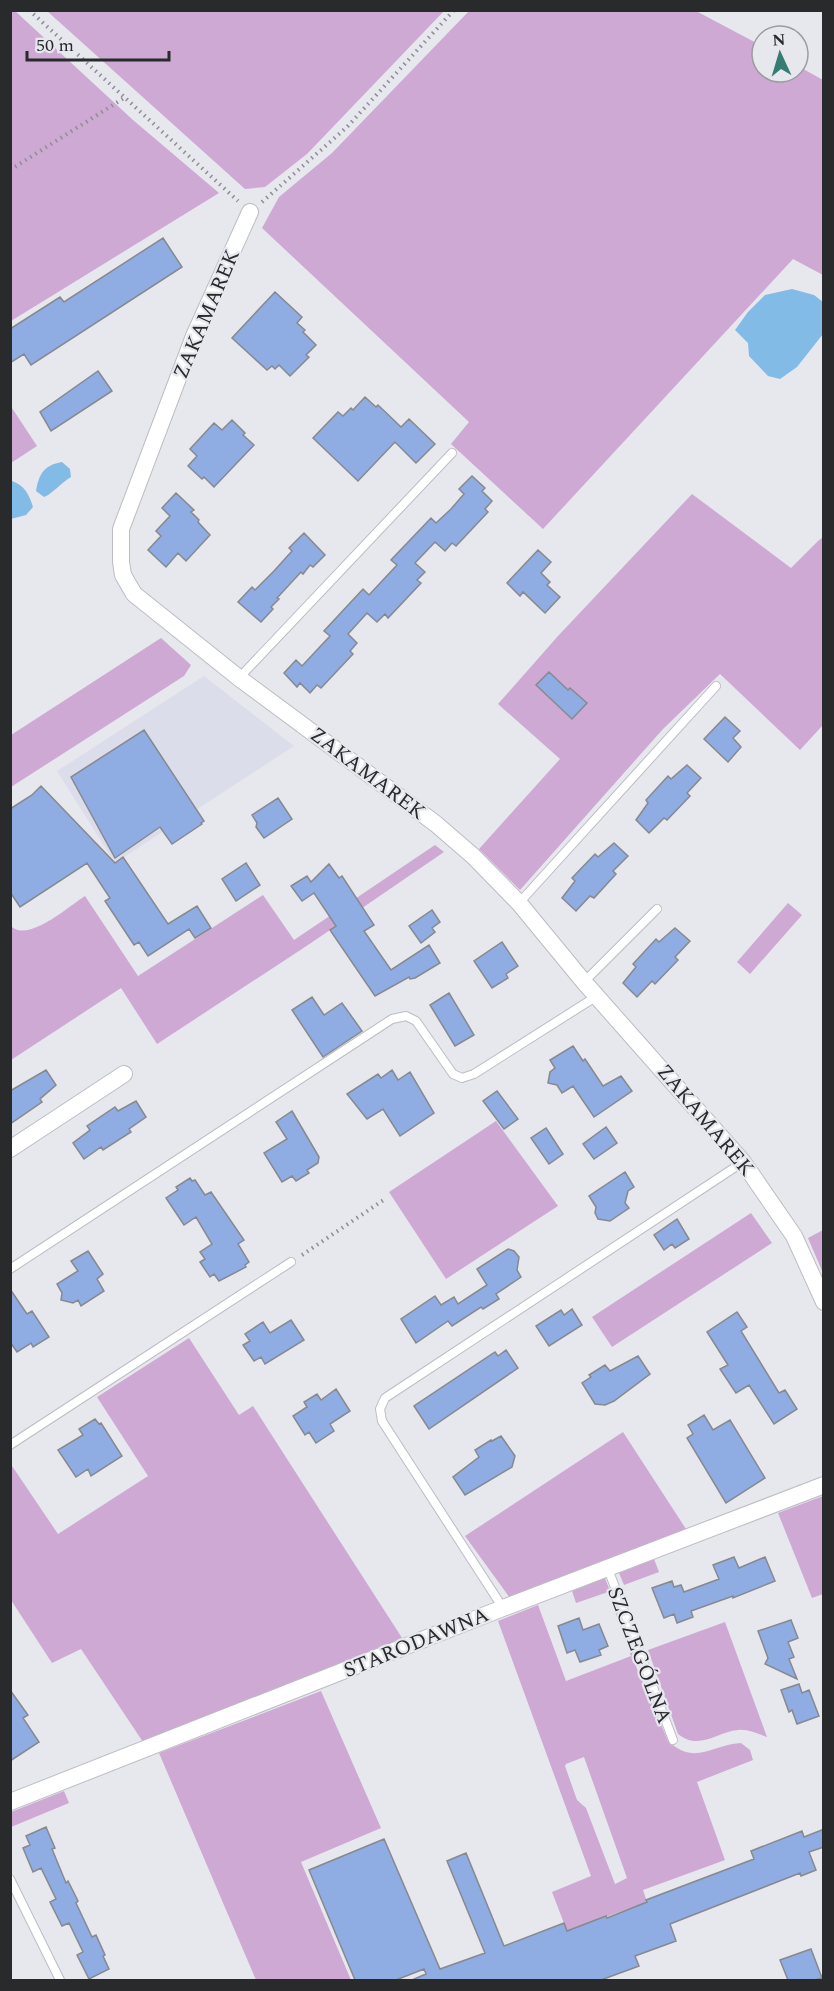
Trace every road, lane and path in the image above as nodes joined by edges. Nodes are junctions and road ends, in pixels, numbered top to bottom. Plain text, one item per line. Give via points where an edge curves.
1 (29, 10) edge
2 (454, 10) edge
3 (124, 98) junction
4 (10, 170) edge
5 (250, 212) junction
6 (452, 453) dead end
7 (239, 678) junction
8 (716, 686) dead end
9 (519, 903) junction
10 (657, 909) dead end
11 (584, 982) junction
12 (597, 995) junction
13 (124, 1074) dead end
14 (10, 1149) edge
15 (743, 1162) junction
16 (385, 1199) dead end
17 (291, 1262) joint
18 (10, 1269) edge
19 (824, 1302) edge
20 (10, 1445) edge
21 (824, 1485) edge
22 (608, 1569) junction
23 (503, 1608) junction
24 (673, 1740) dead end
25 (10, 1802) edge
26 (10, 1879) edge
27 (60, 1980) edge

1 - 3 path
2 - 5 path via 347,127
3 - 4 path
3 - 5 path
5 - 7 street, ZAKAMAREK via 194,336 121,529 119,551 123,575 134,594
6 - 7 lane
7 - 9 street, ZAKAMAREK via 436,824
8 - 9 lane
9 - 11 street, ZAKAMAREK
10 - 11 lane
11 - 12 street, ZAKAMAREK
12 - 15 street, ZAKAMAREK
12 - 18 lane via 462,1078 453,1074 416,1021 406,1016 392,1019
13 - 14 street
15 - 19 street, ZAKAMAREK via 794,1236
15 - 23 lane via 385,1398 380,1409 382,1421
16 - 17 path
17 - 20 lane
21 - 22 street, STARODAWNA
22 - 23 street, STARODAWNA
22 - 24 lane, SZCZEGÓLNA
23 - 25 street, STARODAWNA
26 - 27 lane

